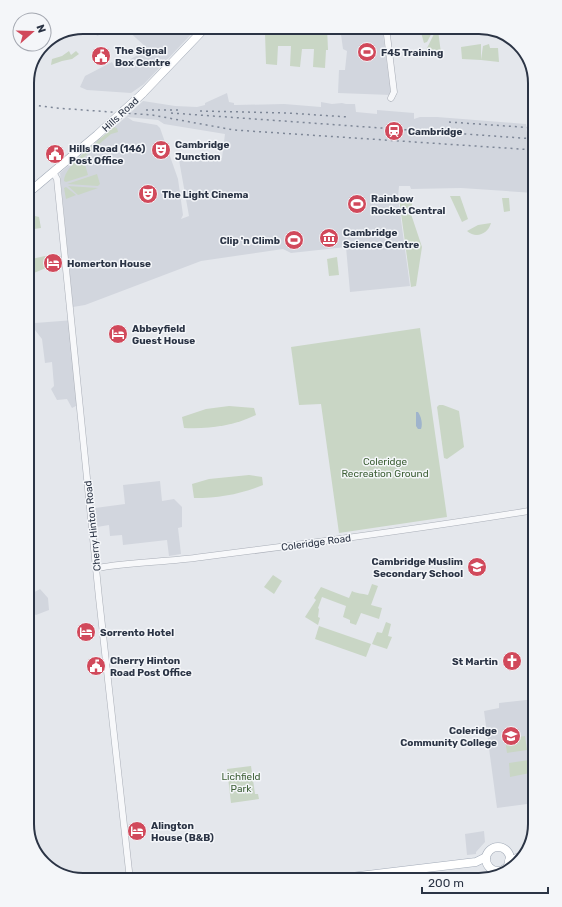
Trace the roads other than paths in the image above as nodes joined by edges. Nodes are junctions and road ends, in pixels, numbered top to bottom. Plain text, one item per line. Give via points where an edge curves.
1 (199, 34) edge
2 (387, 34) edge
3 (391, 98) dead end
4 (53, 172) junction
5 (34, 188) edge
6 (528, 511) edge
7 (97, 568) junction
8 (515, 857) edge
9 (509, 858) junction
10 (487, 860) junction
11 (504, 866) edge
12 (494, 870) edge
13 (129, 873) edge
14 (384, 873) edge

1 - 4 main road, Hills Road, bridge via 142,94
2 - 3 street via 394,92
4 - 5 main road, Hills Road
4 - 7 street, Cherry Hinton Road via 57,179
6 - 7 street, Coleridge Road via 243,552
7 - 13 street, Cherry Hinton Road
8 - 9 main road
9 - 10 main road via 504,849 496,847 490,851
9 - 11 main road
10 - 12 main road
10 - 14 main road

